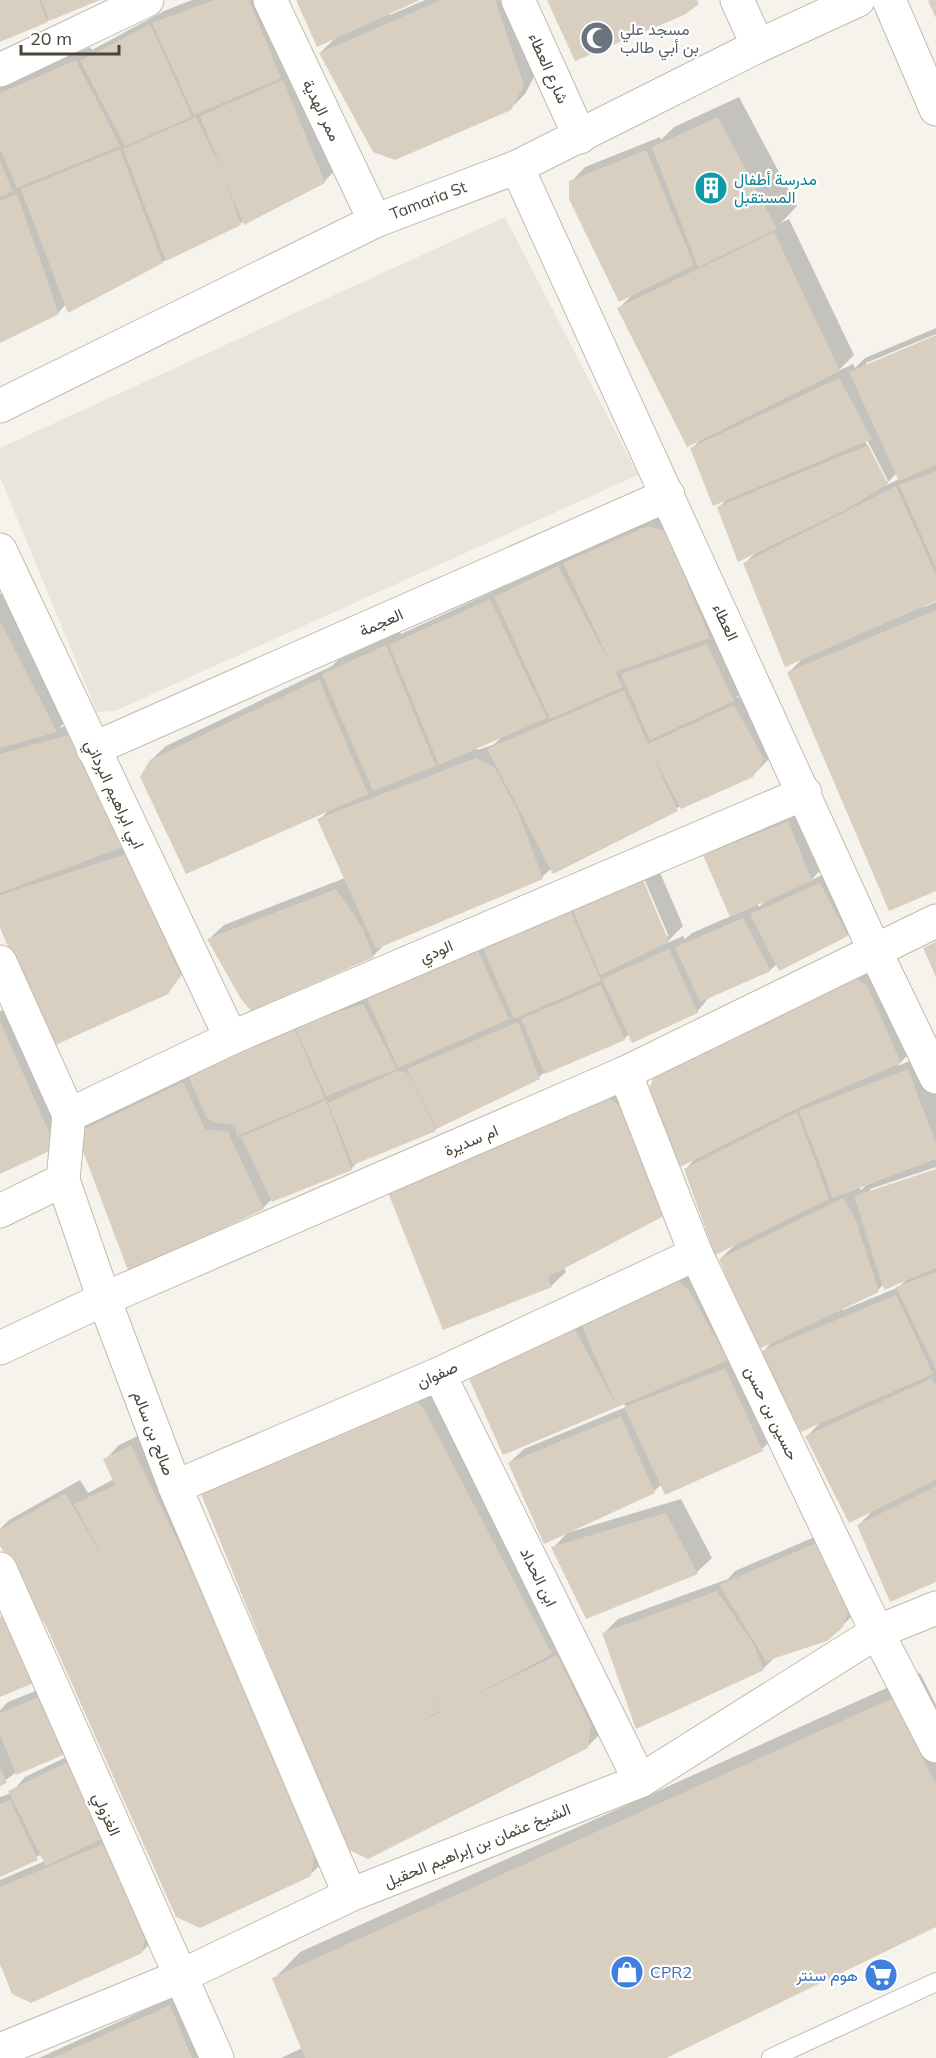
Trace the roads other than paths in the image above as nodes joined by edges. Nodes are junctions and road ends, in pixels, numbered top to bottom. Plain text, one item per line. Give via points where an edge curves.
1 (147, 0) edge
2 (270, 0) edge
3 (518, 0) edge
4 (737, 0) edge
5 (858, 0) edge
6 (889, 0) edge
7 (758, 46) junction
8 (0, 70) edge
9 (936, 109) edge
10 (580, 137) junction
11 (517, 167) junction
12 (375, 220) junction
13 (0, 406) edge
14 (668, 495) junction
15 (0, 550) edge
16 (93, 749) junction
17 (805, 793) junction
18 (936, 921) edge
19 (874, 949) junction
20 (0, 962) edge
21 (231, 1038) junction
22 (625, 1073) junction
23 (936, 1077) edge
24 (69, 1115) junction
25 (63, 1180) junction
26 (0, 1211) edge
27 (696, 1254) junction
28 (104, 1299) junction
29 (0, 1348) edge
30 (439, 1374) junction
31 (175, 1487) junction
32 (0, 1569) edge
33 (936, 1608) edge
34 (877, 1632) junction
35 (936, 1746) edge
36 (640, 1781) junction
37 (350, 1895) junction
38 (179, 1977) junction
39 (936, 1982) edge
40 (3, 2041) edge
41 (217, 2058) edge
42 (771, 2058) edge

1 - 8 street
2 - 12 street, ممر الهدية
3 - 10 street, شارع العطاء
4 - 7 street
5 - 7 street, Tamaria St
6 - 9 street
7 - 10 street, Tamaria St
10 - 11 street, Tamaria St
11 - 12 street, Tamaria St
11 - 14 street, العطاء
12 - 13 street, Tamaria St
14 - 16 street, العجمة
14 - 17 street, العطاء
15 - 16 street, ابي ابراهيم البرداني
16 - 21 street, ابي ابراهيم البرداني
17 - 19 street, العطاء
17 - 21 street, الودي
18 - 19 street, ام سديرة
19 - 22 street, ام سديرة
19 - 23 street, العطاء
20 - 24 street, صالح بن سالم
21 - 24 street, الودي
22 - 27 street, حسين بن حسن
22 - 28 street, ام سديرة
24 - 25 street, صالح بن سالم
25 - 26 street
25 - 28 street, صالح بن سالم
27 - 30 street, صفوان
27 - 34 street, حسين بن حسن
28 - 29 street, ام سديرة
28 - 31 street, صالح بن سالم
30 - 31 street, صفوان
30 - 36 street, ابن الحداد
31 - 37 street, صالح بن سالم
32 - 38 street, الغزولي
33 - 34 street, الشيخ عثمان بن إبراهيم الحقيل
34 - 35 street, حسين بن حسن
34 - 36 street, الشيخ عثمان بن إبراهيم الحقيل
36 - 37 street, الشيخ عثمان بن إبراهيم الحقيل
37 - 38 street, الشيخ عثمان بن إبراهيم الحقيل
38 - 40 street, الشيخ عثمان بن إبراهيم الحقيل
38 - 41 street, الغزولي
39 - 42 lane

